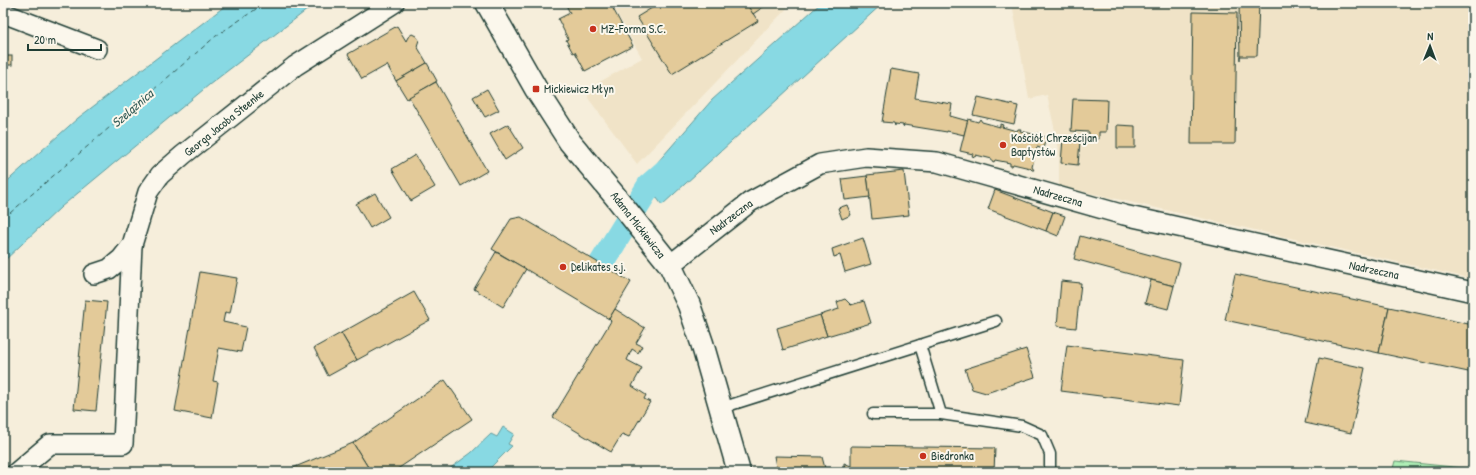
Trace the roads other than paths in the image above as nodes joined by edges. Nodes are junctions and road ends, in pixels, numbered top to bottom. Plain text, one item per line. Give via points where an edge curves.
1 (394, 3) edge
2 (487, 3) edge
3 (3, 13) edge
4 (97, 49) dead end
5 (132, 245) junction
6 (670, 265) junction
7 (94, 274) dead end
8 (1473, 292) edge
9 (996, 321) dead end
10 (920, 345) junction
11 (721, 408) junction
12 (873, 414) dead end
13 (941, 414) junction
14 (17, 472) edge
15 (739, 472) edge
16 (1050, 472) edge

1 - 5 street, Georga Jacoba Steenke via 295,66 160,175 148,192
2 - 6 main road, Adama Mickiewicza via 536,89 570,142
3 - 4 street
5 - 7 street, Georga Jacoba Steenke via 121,260 109,269
5 - 14 street via 123,444 50,444
6 - 8 street, Nadrzeczna via 750,202 820,164 866,157 937,162 1124,215
6 - 11 main road, Adama Mickiewicza via 689,305
9 - 10 lane
10 - 11 lane
10 - 13 lane
11 - 15 main road, Adama Mickiewicza
12 - 13 lane
13 - 16 lane via 1022,426 1042,435 1050,454

